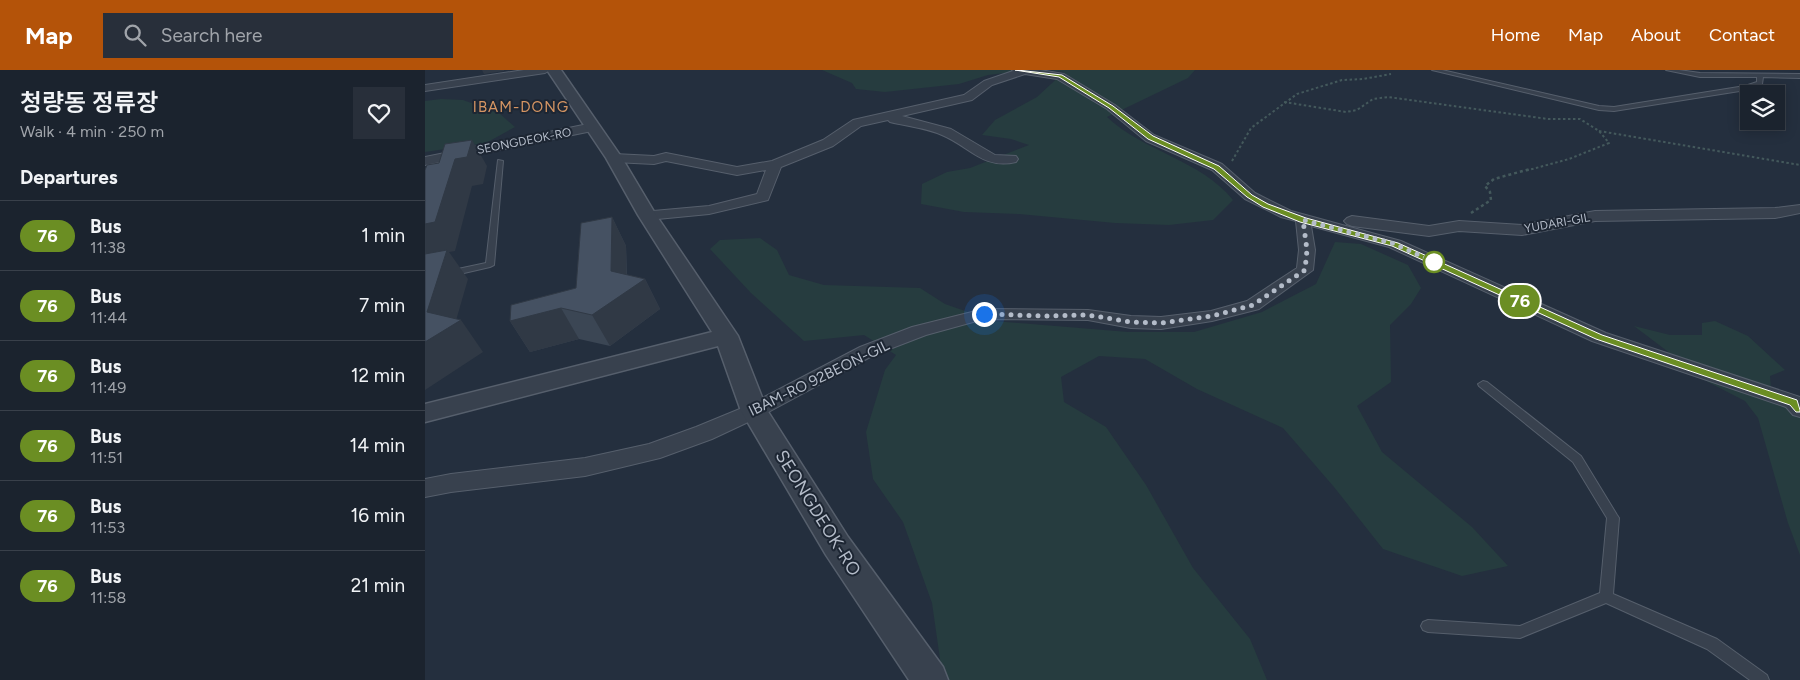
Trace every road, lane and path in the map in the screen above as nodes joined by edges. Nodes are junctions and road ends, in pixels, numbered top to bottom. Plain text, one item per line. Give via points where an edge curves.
1 (545, 70) edge
2 (554, 70) edge
3 (1435, 70) edge
4 (1669, 70) edge
5 (1020, 71) edge
6 (1391, 74) dead end
7 (1760, 76) junction
8 (1800, 76) edge
9 (425, 88) edge
10 (1285, 102) junction
11 (882, 118) junction
12 (593, 127) junction
13 (1599, 131) junction
14 (614, 158) junction
15 (1011, 159) dead end
16 (425, 161) edge
17 (499, 161) dead end
18 (775, 165) junction
19 (1800, 165) edge
20 (1224, 172) junction
21 (1800, 209) edge
22 (647, 215) junction
23 (1294, 217) junction
24 (1459, 226) junction
25 (425, 280) edge
26 (726, 336) junction
27 (1483, 384) dead end
28 (1800, 410) edge
29 (753, 411) junction
30 (425, 413) edge
31 (425, 488) edge
32 (1606, 597) junction
33 (1428, 626) dead end
34 (930, 680) edge
35 (1762, 680) edge

1 - 9 street
2 - 12 street, SEONGDEOK-RO
3 - 7 lane via 1599,108 1746,88 1760,83
4 - 7 lane via 1700,75
5 - 11 street via 988,83 967,98
5 - 20 street via 1060,76 1111,107 1150,138
6 - 10 path via 1342,80 1297,94
7 - 8 lane
10 - 13 path via 1346,112 1357,110 1373,99 1389,97 1548,119 1580,119
10 - 20 path via 1251,128
11 - 15 street via 934,127 992,159
11 - 18 street via 857,123 828,143
12 - 14 street, SEONGDEOK-RO
12 - 16 street, SEONGDEOK-RO
13 - 19 path
13 - 24 path via 1609,144 1569,159 1494,179 1485,186 1491,200 1469,214
14 - 18 street via 655,160 666,157 737,171
14 - 22 street, SEONGDEOK-RO
17 - 25 lane via 490,265
18 - 22 street via 763,197 709,210
20 - 23 street via 1250,196
21 - 24 street, YUDARI-GIL via 1775,213 1595,216 1522,230
22 - 26 street, SEONGDEOK-RO
23 - 24 street, YUDARI-GIL via 1317,216 1429,231
23 - 28 street via 1395,244 1599,337 1793,402
23 - 29 street, IBAM-RO 92BEON-GIL via 1307,250 1305,270 1253,305 1212,316 1161,323 1088,315 984,314 919,331 867,351
26 - 29 street, SEONGDEOK-RO
26 - 30 street
27 - 32 lane via 1577,459 1613,518
29 - 31 street, IBAM-RO 92BEON-GIL via 653,452 585,467
29 - 34 street, SEONGDEOK-RO via 837,546
32 - 33 lane via 1520,632
32 - 35 lane via 1711,644

